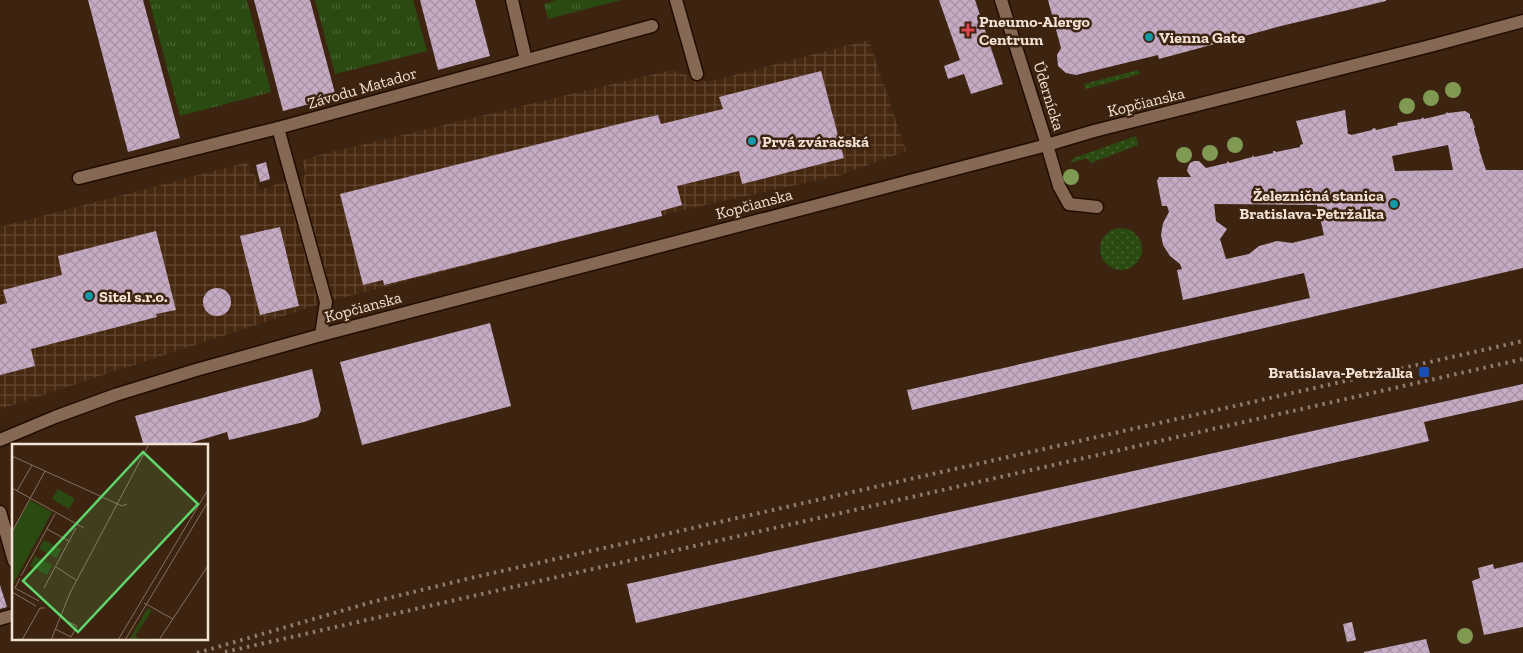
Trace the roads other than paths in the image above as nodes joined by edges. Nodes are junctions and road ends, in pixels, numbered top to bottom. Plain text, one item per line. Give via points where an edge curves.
1 (512, 0) edge
2 (676, 0) edge
3 (1001, 0) edge
4 (1523, 21) edge
5 (652, 26) dead end
6 (526, 60) junction
7 (697, 74) dead end
8 (278, 128) junction
9 (1047, 145) junction
10 (79, 178) dead end
11 (1097, 207) dead end
12 (321, 335) junction
13 (0, 440) edge
14 (0, 512) edge
15 (12, 554) edge

1 - 6 street
2 - 7 street
3 - 9 street, Údernícka
4 - 9 street, Kopčianska
5 - 6 street, Závodu Matador
6 - 8 street, Závodu Matador
8 - 10 street, Závodu Matador
8 - 12 street via 326,302
9 - 11 street, Údernícka via 1059,186 1069,204
9 - 12 street, Kopčianska
12 - 13 street, Kopčianska via 115,395
14 - 15 street

